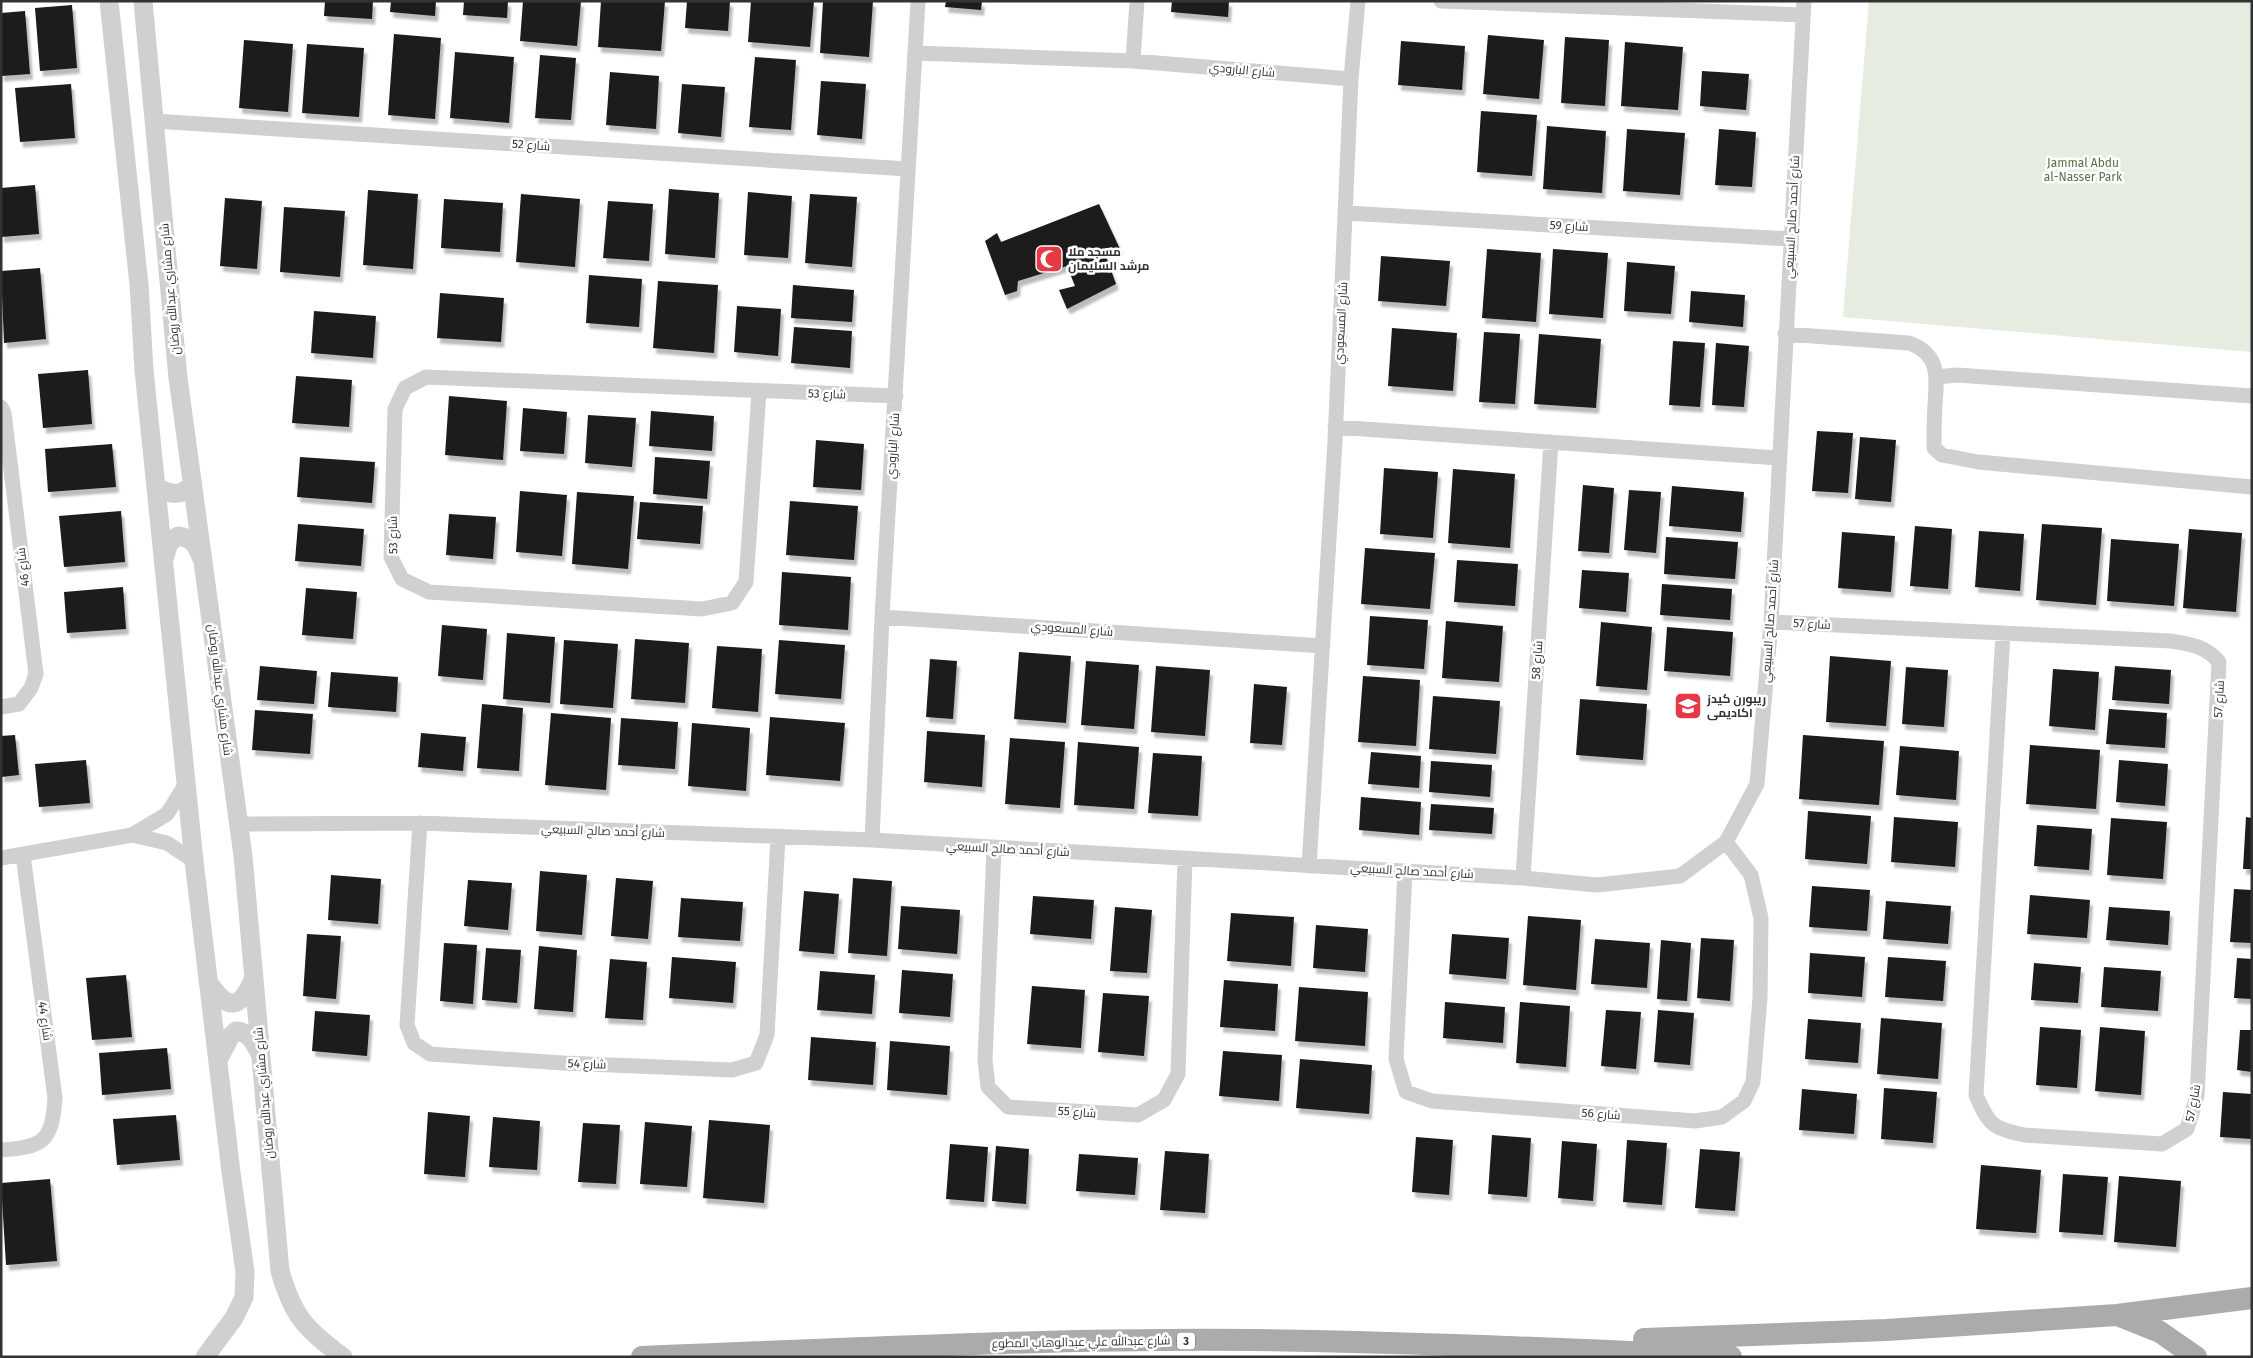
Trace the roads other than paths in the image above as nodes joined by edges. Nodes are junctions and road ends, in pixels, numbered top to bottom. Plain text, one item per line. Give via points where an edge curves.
1 (109, 1) edge
2 (143, 1) edge
3 (918, 1) edge
4 (1137, 1) edge
5 (1358, 1) edge
6 (1441, 1) edge
7 (1803, 8) edge
8 (916, 53) junction
9 (1133, 61) junction
10 (1351, 79) junction
11 (154, 121) junction
12 (908, 169) junction
13 (1347, 213) junction
14 (1790, 239) junction
15 (1785, 334) junction
16 (1937, 377) junction
17 (759, 392) junction
18 (896, 396) junction
19 (2252, 396) edge
20 (1, 407) edge
21 (1335, 427) junction
22 (1550, 442) junction
23 (1778, 458) junction
24 (193, 484) junction
25 (156, 487) junction
26 (2252, 487) edge
27 (163, 562) junction
28 (205, 568) junction
29 (882, 617) junction
30 (1771, 622) junction
31 (2002, 633) junction
32 (1323, 646) junction
33 (1, 707) edge
34 (187, 782) junction
35 (420, 823) junction
36 (238, 824) junction
37 (132, 835) junction
38 (778, 838) junction
39 (872, 840) junction
40 (1726, 842) junction
41 (994, 848) junction
42 (22, 855) junction
43 (1, 858) edge
44 (1185, 859) junction
45 (194, 861) junction
46 (1309, 866) junction
47 (1405, 871) junction
48 (1523, 878) junction
49 (254, 980) junction
50 (208, 982) junction
51 (260, 1056) junction
52 (218, 1060) junction
53 (1, 1150) edge
54 (2252, 1297) edge
55 (2117, 1315) junction
56 (1498, 1345) junction
57 (205, 1357) edge
58 (343, 1357) edge
59 (642, 1357) edge
60 (1731, 1357) edge
61 (2196, 1357) edge

1 - 25 street via 139,285
2 - 11 street, شارع مشاري عبدالله روضان
3 - 8 street, شارع البارودي
4 - 9 street
5 - 10 street, شارع المسعودي
6 - 7 street
7 - 14 street, شارع أحمد صالح السبيعي
8 - 9 street, شارع البارودي
8 - 12 street, شارع البارودي
9 - 10 street, شارع البارودي
10 - 13 street, شارع المسعودي
11 - 12 street, شارع 52
11 - 24 street, شارع مشاري عبدالله روضان via 178,378
12 - 18 street, شارع البارودي
13 - 14 street, شارع 59
13 - 21 street, شارع المسعودي
14 - 15 street, شارع أحمد صالح السبيعي
15 - 16 street via 1909,343 1930,357
15 - 23 street, شارع أحمد صالح السبيعي
16 - 19 street via 1957,375
16 - 26 street via 1934,448 1942,455 1978,462
17 - 17 street, شارع 53 via 426,376 405,388 395,409 392,557 402,579 429,592 702,610 732,603 746,582
17 - 18 street, شارع 53
18 - 29 street, شارع البارودي
20 - 33 street, شارع 46 via 36,674 32,688 19,704
21 - 22 street
21 - 32 street, شارع المسعودي
22 - 23 street
22 - 48 street, شارع 58
23 - 30 street, شارع أحمد صالح السبيعي
24 - 25 street via 185,492 176,494
24 - 28 street, شارع مشاري عبدالله روضان
25 - 27 street
27 - 28 street via 169,543 178,536 195,543
27 - 34 street
28 - 36 street, شارع مشاري عبدالله روضان
29 - 32 street, شارع المسعودي
29 - 39 street, شارع البارودي
30 - 31 street, شارع 57
30 - 40 street, شارع أحمد صالح السبيعي via 1757,784
31 - 31 street, شارع 57 via 2171,641 2211,652 2219,662 2196,1096 2187,1129 2162,1144 2024,1135 2002,1130 1987,1120 1976,1096
32 - 46 street, شارع المسعودي
34 - 37 street via 167,814
34 - 45 street
35 - 36 street, شارع أحمد صالح السبيعي
35 - 38 street, شارع أحمد صالح السبيعي
35 - 38 street, شارع 54 via 407,1025 414,1043 430,1054 732,1070 756,1063 766,1035
36 - 49 street, شارع مشاري عبدالله روضان
37 - 42 street
37 - 45 street via 167,844
38 - 39 street, شارع أحمد صالح السبيعي
39 - 41 street, شارع أحمد صالح السبيعي
40 - 47 street, شارع 56 via 1751,875 1761,918 1760,998 1753,1082 1744,1101 1722,1117 1695,1121 1432,1101 1406,1092 1396,1059
40 - 48 street, شارع أحمد صالح السبيعي via 1680,876 1597,885
41 - 44 street, شارع أحمد صالح السبيعي
41 - 44 street, شارع 55 via 985,1060 988,1087 1008,1108 1138,1116 1164,1100 1178,1074
42 - 43 street
42 - 53 street, شارع 44 via 56,1098 49,1134 31,1148
44 - 46 street, شارع أحمد صالح السبيعي
45 - 50 street
46 - 47 street, شارع أحمد صالح السبيعي
47 - 48 street, شارع أحمد صالح السبيعي
49 - 50 street via 246,996 237,1003 219,998
49 - 51 street, شارع مشاري عبدالله روضان
50 - 52 street
51 - 52 street via 252,1040 242,1031 236,1031
51 - 58 street, شارع مشاري عبدالله روضان via 280,1271 295,1313 321,1341
52 - 57 street via 245,1272 244,1297 234,1318
54 - 55 main road
55 - 56 main road via 1886,1330
55 - 61 main road via 2160,1332
56 - 59 main road, شارع عبدالله علي عبدالوهاب المطوع / 3 via 1253,1340 973,1344
56 - 60 main road, شارع عبدالله علي عبدالوهاب المطوع / 3

